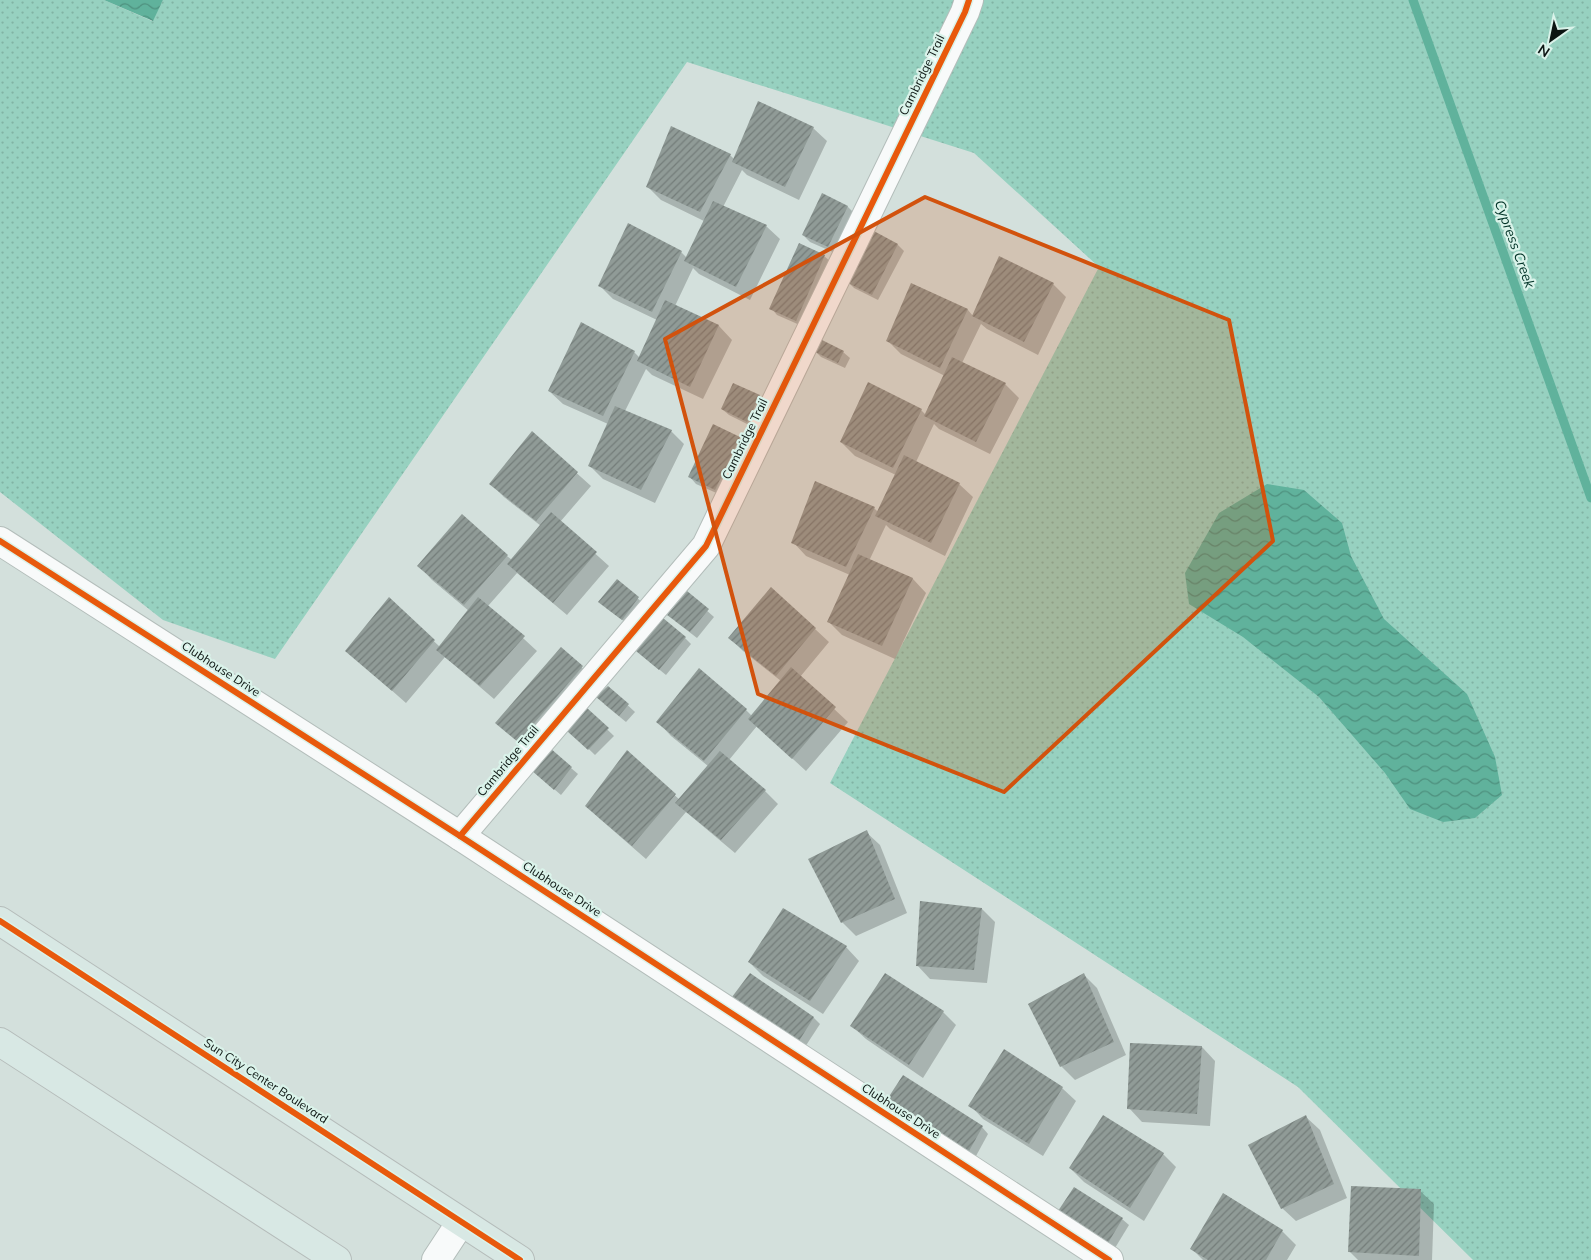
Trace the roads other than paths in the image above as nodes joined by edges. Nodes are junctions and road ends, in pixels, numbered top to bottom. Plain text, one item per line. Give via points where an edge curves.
1 (969, 0) edge
2 (0, 541) edge
3 (460, 836) junction
4 (0, 921) edge
5 (0, 1042) edge
6 (461, 1222) junction
7 (337, 1260) edge
8 (436, 1260) edge
9 (520, 1260) edge
10 (1109, 1260) edge

1 - 3 street, Cambridge Trail via 706,546
2 - 3 street, Clubhouse Drive
3 - 10 street, Clubhouse Drive
4 - 6 main road, Sun City Center Boulevard
5 - 7 main road
6 - 8 street
6 - 9 main road, Sun City Center Boulevard

